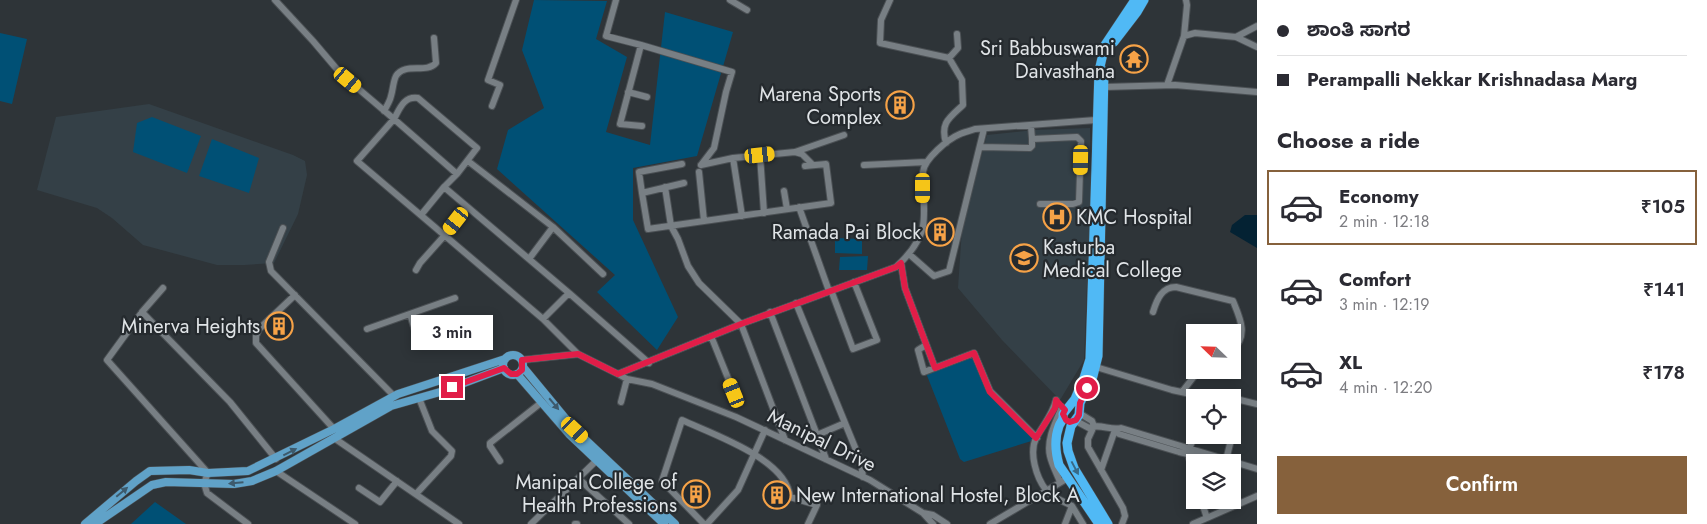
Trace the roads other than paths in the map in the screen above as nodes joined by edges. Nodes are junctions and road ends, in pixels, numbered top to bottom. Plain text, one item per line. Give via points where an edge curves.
1 (275, 0) edge
2 (516, 0) edge
3 (616, 0) edge
4 (730, 0) edge
5 (891, 0) edge
6 (1136, 0) edge
7 (1144, 0) edge
8 (1186, 0) edge
9 (747, 10) dead end
10 (1257, 26) edge
11 (957, 34) dead end
12 (1184, 36) junction
13 (1236, 37) junction
14 (434, 38) dead end
15 (641, 45) junction
16 (1257, 47) edge
17 (950, 58) junction
18 (1172, 68) junction
19 (1166, 85) junction
20 (1175, 85) junction
21 (1100, 87) junction
22 (628, 92) junction
23 (1257, 92) edge
24 (647, 97) dead end
25 (492, 106) dead end
26 (384, 111) junction
27 (394, 119) junction
28 (1096, 120) junction
29 (642, 126) dead end
30 (1031, 126) junction
31 (984, 129) junction
32 (844, 135) dead end
33 (1032, 139) junction
34 (946, 143) junction
35 (980, 147) junction
36 (795, 152) junction
37 (760, 155) junction
38 (733, 158) junction
39 (468, 161) junction
40 (926, 162) junction
41 (682, 164) dead end
42 (814, 165) junction
43 (864, 165) dead end
44 (805, 166) dead end
45 (699, 172) dead end
46 (457, 174) junction
47 (684, 183) dead end
48 (444, 187) junction
49 (665, 187) junction
50 (784, 190) dead end
51 (642, 192) junction
52 (1040, 204) dead end
53 (467, 207) junction
54 (799, 207) junction
55 (787, 209) junction
56 (764, 213) junction
57 (422, 215) junction
58 (742, 216) junction
59 (704, 221) junction
60 (671, 226) junction
61 (553, 227) junction
62 (283, 228) dead end
63 (445, 235) junction
64 (909, 254) junction
65 (529, 259) junction
66 (901, 263) junction
67 (416, 270) dead end
68 (603, 274) dead end
69 (854, 282) junction
70 (164, 288) dead end
71 (830, 291) junction
72 (569, 293) junction
73 (295, 295) junction
74 (455, 298) dead end
75 (796, 303) junction
76 (142, 312) junction
77 (770, 312) junction
78 (1153, 312) dead end
79 (410, 314) junction
80 (543, 319) junction
81 (741, 324) junction
82 (367, 329) dead end
83 (711, 336) junction
84 (1241, 336) edge
85 (416, 337) dead end
86 (926, 345) junction
87 (578, 354) junction
88 (545, 358) dead end
89 (505, 359) junction
90 (522, 363) junction
91 (649, 363) junction
92 (1096, 367) junction
93 (504, 368) junction
94 (935, 368) junction
95 (517, 374) junction
96 (618, 374) junction
97 (627, 379) junction
98 (1192, 379) edge
99 (1182, 392) junction
100 (1186, 392) edge
101 (734, 393) dead end
102 (394, 396) junction
103 (419, 398) junction
104 (1241, 400) edge
105 (542, 402) junction
106 (621, 402) dead end
107 (1257, 404) edge
108 (1065, 410) junction
109 (1077, 417) junction
110 (846, 423) junction
111 (1094, 426) junction
112 (334, 429) junction
113 (765, 430) junction
114 (1115, 430) junction
115 (817, 435) junction
116 (334, 438) junction
117 (1036, 438) junction
118 (786, 440) junction
119 (1192, 444) edge
120 (1230, 444) dead end
121 (1189, 452) junction
122 (754, 453) junction
123 (1204, 454) edge
124 (1228, 454) edge
125 (276, 459) junction
126 (596, 460) junction
127 (826, 460) junction
128 (500, 461) dead end
129 (1241, 465) edge
130 (1101, 470) junction
131 (1257, 470) edge
132 (276, 471) junction
133 (208, 473) junction
134 (863, 477) junction
135 (578, 478) junction
136 (1064, 480) junction
137 (397, 481) junction
138 (204, 484) junction
139 (358, 488) dead end
140 (1046, 491) junction
141 (416, 494) junction
142 (1257, 496) edge
143 (1072, 506) junction
144 (1204, 509) edge
145 (922, 513) junction
146 (1207, 518) junction
147 (85, 524) edge
148 (95, 524) edge
149 (248, 524) edge
150 (355, 524) edge
151 (459, 524) edge
152 (531, 524) edge
153 (629, 524) edge
154 (664, 524) edge
155 (675, 524) edge
156 (706, 524) edge
157 (808, 524) edge
158 (933, 524) edge
159 (947, 524) edge
160 (990, 524) edge
161 (1065, 524) edge
162 (1083, 524) edge
163 (1098, 524) edge
164 (1108, 524) edge
165 (1122, 524) edge
166 (1193, 524) edge

1 - 26 street via 341,74
2 - 25 street via 488,80 500,85
3 - 15 street via 606,36
4 - 9 street
5 - 17 street via 881,20 880,43
6 - 21 highway via 1105,45 1099,71
7 - 21 highway via 1116,37
8 - 12 street
10 - 13 street
11 - 17 street via 958,48
12 - 13 street via 1195,33
12 - 18 street
13 - 16 street
14 - 26 street via 436,62 430,67 401,71 396,76 391,99
15 - 22 street
15 - 38 street via 732,72 714,148 701,165
17 - 34 street via 962,80 963,105 946,120 943,133
18 - 19 street
18 - 20 street
19 - 20 street
19 - 21 street
20 - 23 street
21 - 28 highway
21 - 92 highway
22 - 24 street
22 - 29 street via 620,124
26 - 27 street
27 - 39 street via 406,99 418,98 477,148
27 - 46 street
27 - 57 street via 357,162
28 - 30 street
28 - 108 highway via 1090,359 1075,399
30 - 31 street
30 - 33 street
31 - 34 street via 960,134
31 - 35 street
32 - 36 street
33 - 35 street via 1030,148
33 - 52 street via 1077,137 1081,141 1079,202
34 - 40 street
35 - 64 street via 949,271 934,276
36 - 37 street
36 - 42 street
37 - 38 street
37 - 56 street
38 - 58 street
39 - 46 street
39 - 61 street
40 - 43 street
40 - 64 street via 923,169 923,224
41 - 51 street via 639,172
42 - 44 street
42 - 54 street via 826,164 830,203
45 - 59 street
46 - 48 street
47 - 49 street
48 - 53 street
48 - 57 street
49 - 51 street
49 - 60 street
50 - 55 street
51 - 60 street via 648,229
53 - 63 street
53 - 65 street
54 - 55 street
54 - 71 street
55 - 56 street
56 - 58 street
57 - 63 street
58 - 59 street
59 - 60 street
60 - 81 street via 699,283
61 - 65 street
61 - 68 street
62 - 73 street via 269,262 271,271
63 - 67 street
63 - 80 street
64 - 66 street
65 - 72 street
66 - 69 street
66 - 86 street via 905,288
69 - 71 street
69 - 71 street via 877,340 853,349
70 - 76 street
71 - 75 street
72 - 80 street
72 - 91 street
73 - 102 street
73 - 112 street via 259,329 256,343
74 - 79 street
75 - 77 street
75 - 110 street
76 - 125 street via 230,402
76 - 133 street via 107,360
77 - 81 street
77 - 115 street
78 - 84 street via 1162,292 1169,287 1234,301 1242,324
79 - 82 street
79 - 85 street
80 - 87 street
81 - 83 street
81 - 118 street
83 - 91 street
83 - 101 street
86 - 94 street
86 - 94 street via 918,350 924,372
87 - 90 street
87 - 96 street, Manipal Drive
88 - 90 street
89 - 90 main road via 514,355
89 - 93 main road
89 - 102 main road
90 - 95 main road
90 -> 155 main road via 575,430
91 - 96 street
92 - 99 street
92 - 109 highway
93 - 95 main road via 511,374
93 - 103 main road
94 - 117 street via 974,353 990,392
95 - 105 main road
96 - 97 street, Manipal Drive
97 - 106 street
97 - 113 street, Manipal Drive via 652,384
98 - 99 street
99 - 100 street
102 - 112 main road
103 - 116 main road via 391,406
103 - 141 street via 432,431 452,451
104 - 107 street
105 - 126 main road
105 - 128 street via 490,443
108 - 109 highway via 1077,408
108 - 109 highway via 1070,422
108 - 117 street via 1056,400 1055,408
108 - 136 highway via 1057,434 1056,453
109 - 111 street via 1092,421
109 -> 164 highway via 1067,443 1070,458
110 - 115 street
110 - 134 street
111 - 114 street
111 - 130 street via 1088,447
125 -> 112 main road
113 - 118 street, Manipal Drive
113 - 122 street
114 - 121 street via 1119,434
114 - 130 street
115 - 127 street
116 - 132 main road
116 - 137 street
117 - 140 street via 1033,448 1036,471
118 - 127 street, Manipal Drive
119 - 121 street
120 - 124 street
121 - 123 street
122 - 156 street via 738,490
122 - 156 street via 682,420 662,481
122 - 157 street via 785,482 790,497 817,505
125 - 133 main road via 248,472
126 - 135 street
126 - 154 main road
127 - 134 street, Manipal Drive
129 - 131 street
130 - 165 street via 1124,508
132 -> 138 main road via 252,481
132 - 150 street
133 - 138 street
147 -> 133 main road via 150,471
134 - 145 street, Manipal Drive
135 - 152 street
135 - 153 street
136 - 140 street
136 - 163 highway
137 - 139 street via 380,502
137 - 141 street
138 - 148 main road via 166,482 152,485
138 - 149 street via 208,493
140 - 143 street
140 - 160 street
141 - 151 street
142 - 146 street
143 - 161 street
143 - 162 street
144 - 146 street
145 - 158 street
145 - 159 street via 933,515
146 - 166 street

